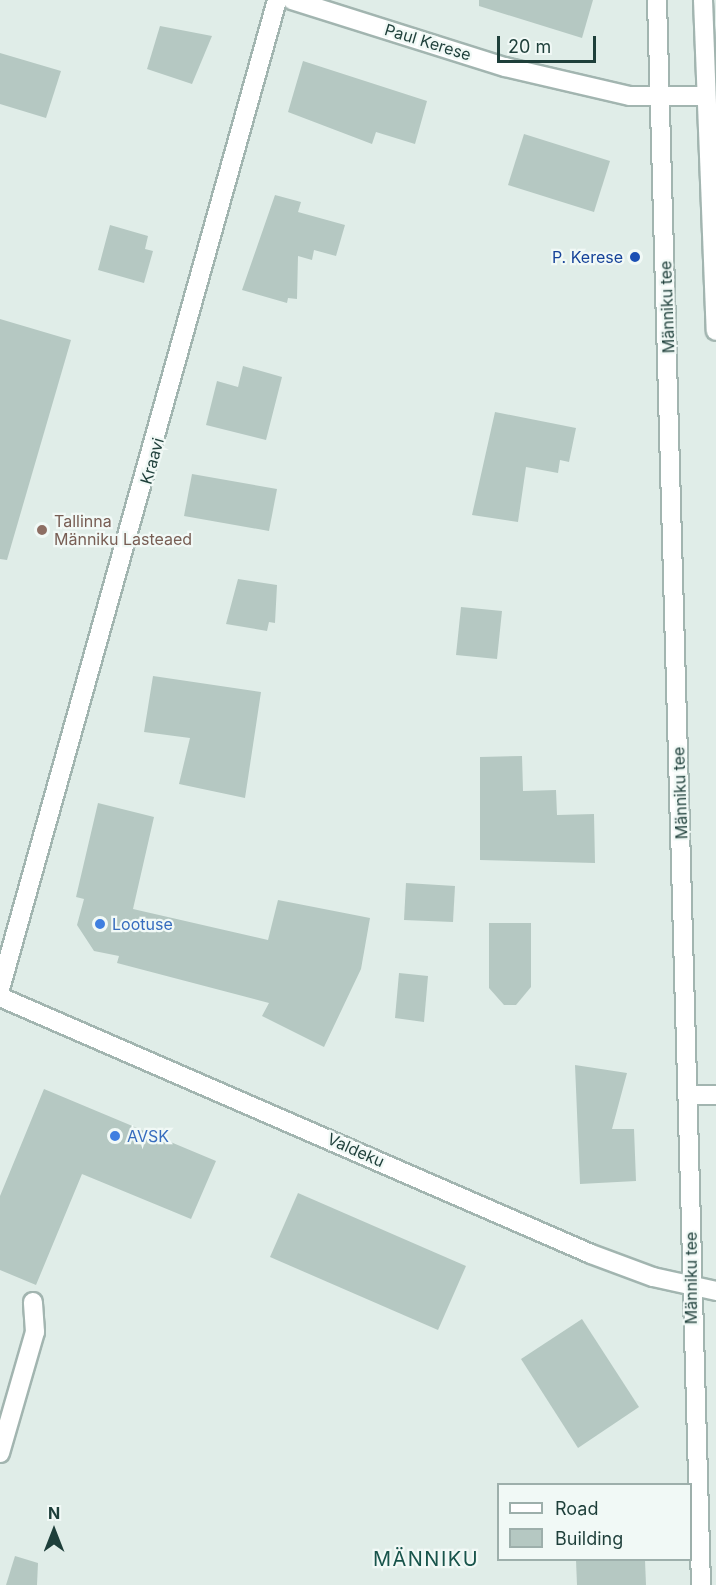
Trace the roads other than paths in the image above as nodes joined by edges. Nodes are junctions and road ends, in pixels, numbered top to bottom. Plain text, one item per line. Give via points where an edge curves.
1 (277, 0) edge
2 (292, 0) edge
3 (657, 0) edge
4 (703, 0) edge
5 (706, 96) junction
6 (661, 99) junction
7 (716, 322) edge
8 (716, 331) edge
9 (0, 989) edge
10 (0, 997) edge
11 (689, 1095) junction
12 (716, 1095) edge
13 (689, 1287) junction
14 (716, 1291) edge
15 (33, 1302) dead end
16 (0, 1453) edge
17 (701, 1585) edge

1 - 9 street, Kraavi
2 - 6 street, Paul Kerese via 505,67
3 - 6 street, Männiku tee
4 - 5 street
5 - 6 street, Paul Kerese
5 - 7 street
6 - 11 street, Männiku tee
7 - 8 street
10 - 13 street, Valdeku via 591,1254
11 - 12 street
11 - 13 street, Männiku tee
13 - 14 street, Valdeku
13 - 17 street, Männiku tee
15 - 16 street via 35,1332

